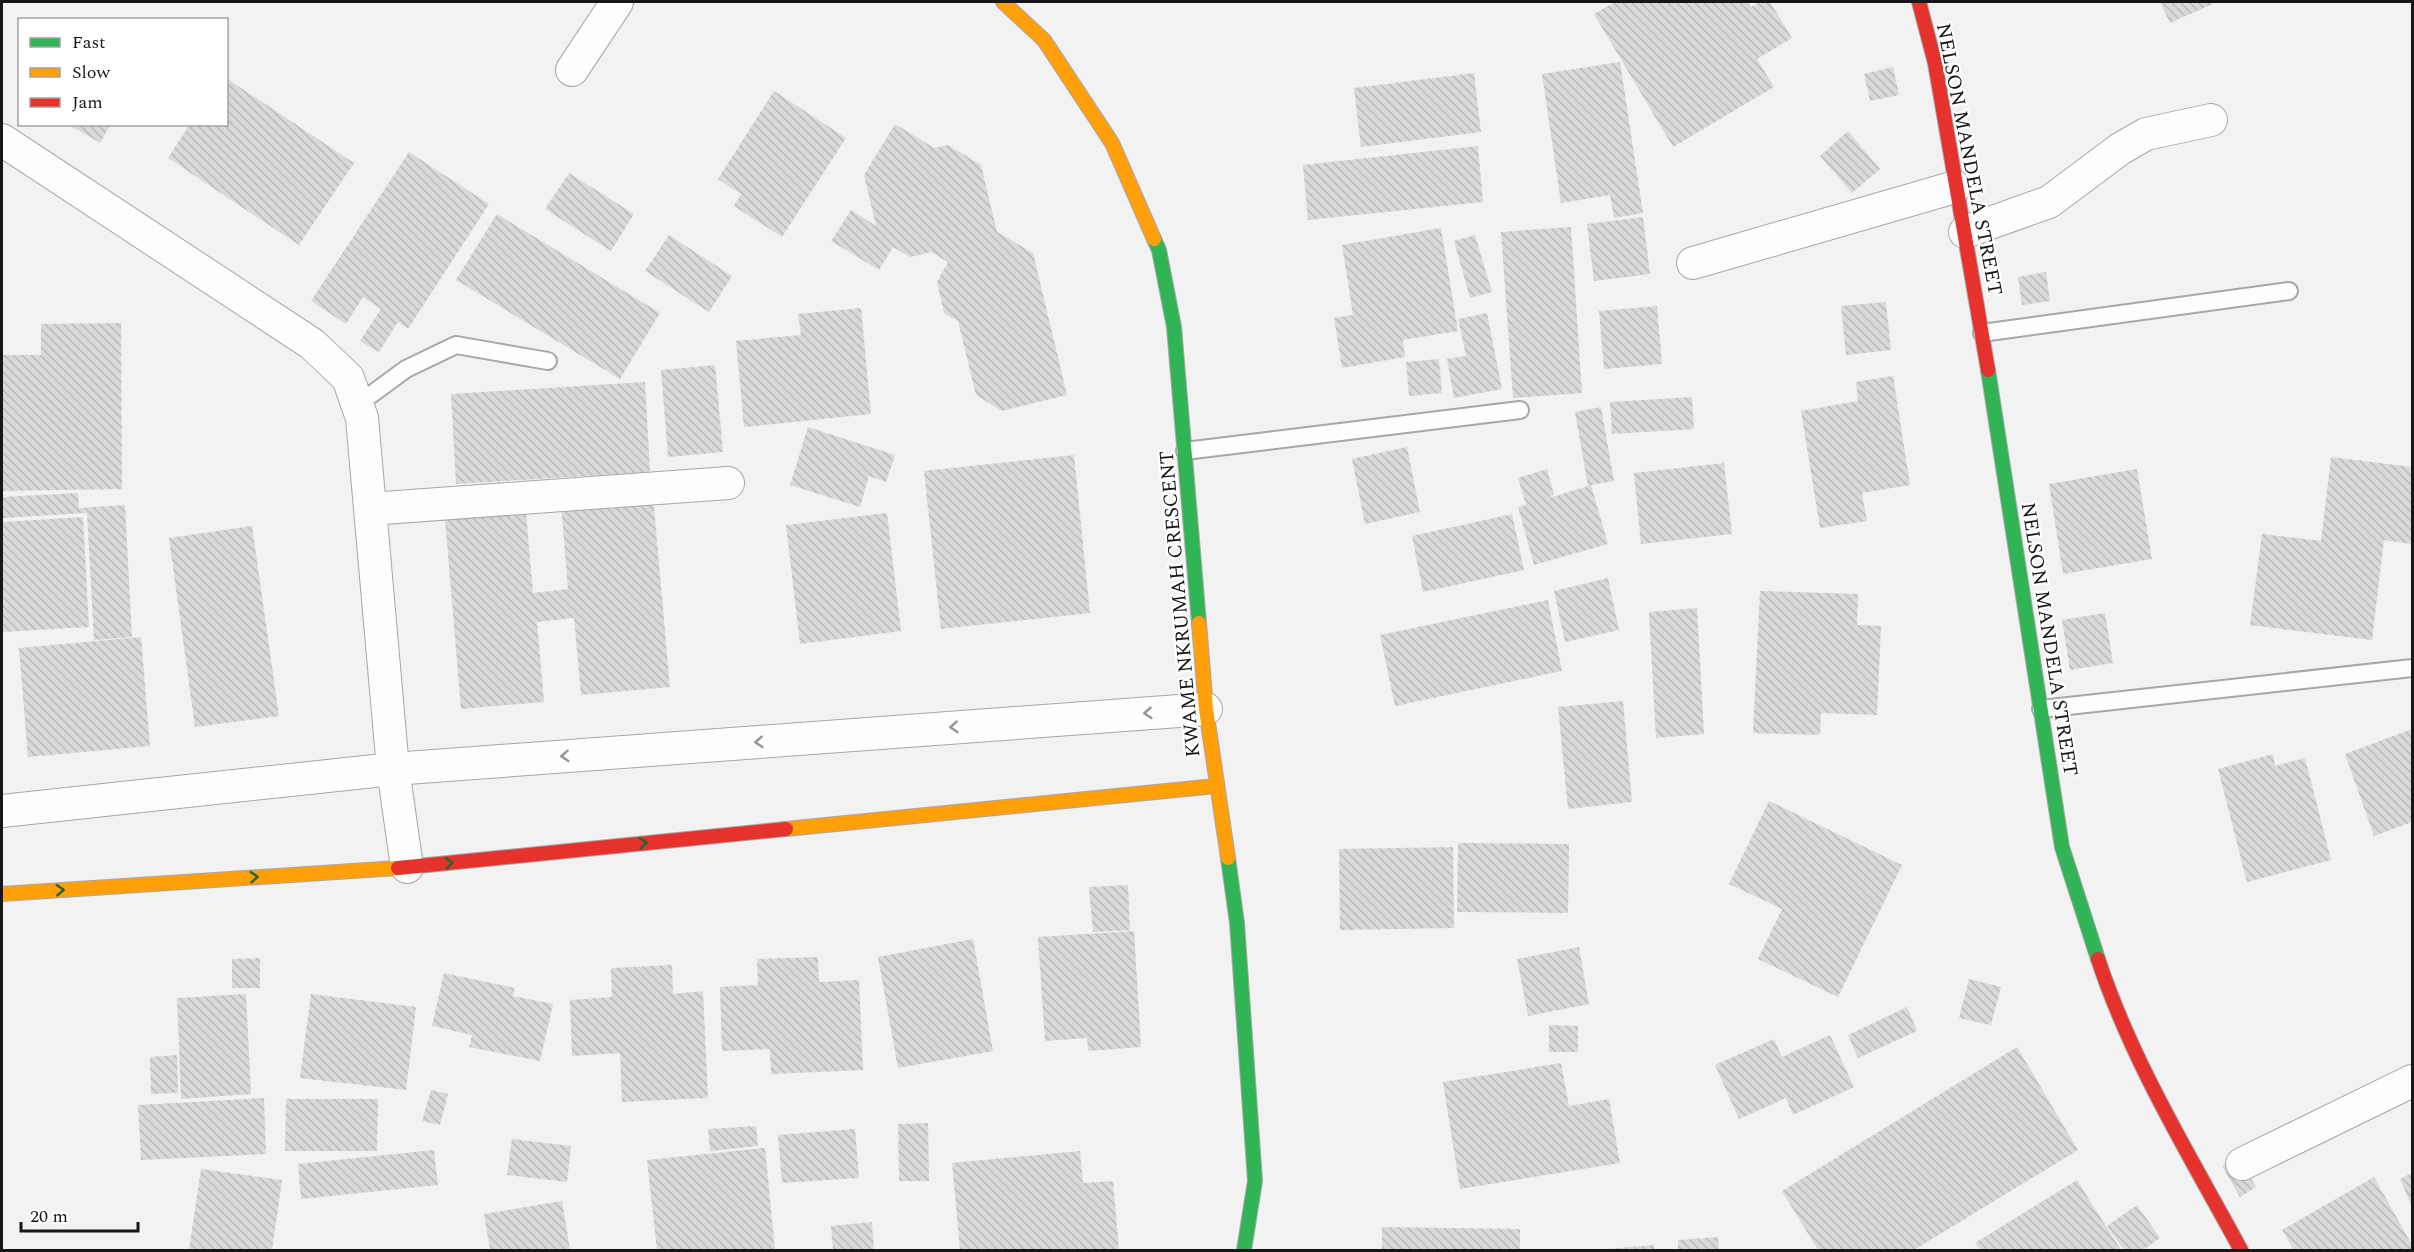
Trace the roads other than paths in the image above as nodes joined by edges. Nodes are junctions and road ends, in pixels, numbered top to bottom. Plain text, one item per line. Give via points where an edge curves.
1 (617, 2) edge
2 (1003, 2) edge
3 (1919, 2) edge
4 (572, 70) dead end
5 (2211, 120) dead end
6 (2, 140) edge
7 (1955, 187) junction
8 (1965, 232) junction
9 (1693, 262) dead end
10 (2289, 291) dead end
11 (1982, 333) junction
12 (548, 361) dead end
13 (357, 405) junction
14 (1520, 410) dead end
15 (1185, 451) junction
16 (728, 483) dead end
17 (370, 509) junction
18 (2412, 669) edge
19 (1206, 708) junction
20 (2041, 709) junction
21 (393, 769) junction
22 (1216, 786) junction
23 (2, 811) edge
24 (407, 867) junction
25 (2, 894) edge
26 (2412, 1081) edge
27 (2224, 1173) junction
28 (1244, 1251) edge
29 (2241, 1251) edge

1 - 4 street
2 - 15 street, KWAME NKRUMAH CRESCENT via 1044,40 1112,143 1159,250 1174,327
3 - 7 street, NELSON MANDELA STREET via 1935,63
5 - 8 street via 2146,134 2049,202
6 - 13 street via 312,344 348,378
7 - 8 street, NELSON MANDELA STREET
7 - 9 street
8 - 11 street, NELSON MANDELA STREET
10 - 11 lane
11 - 20 street, NELSON MANDELA STREET
12 - 13 lane via 456,345 406,369
13 - 17 street via 362,418
14 - 15 lane
15 - 19 street, KWAME NKRUMAH CRESCENT
16 - 17 street
17 - 21 street
18 - 20 lane
19 -> 21 street
19 - 22 street, KWAME NKRUMAH CRESCENT
20 - 27 street, NELSON MANDELA STREET via 2062,847 2113,1004 2166,1112
21 - 23 street
21 - 24 street
24 -> 22 street
22 - 28 street, KWAME NKRUMAH CRESCENT via 1237,923 1255,1181
25 -> 24 street
26 - 27 street
27 - 29 street, NELSON MANDELA STREET

